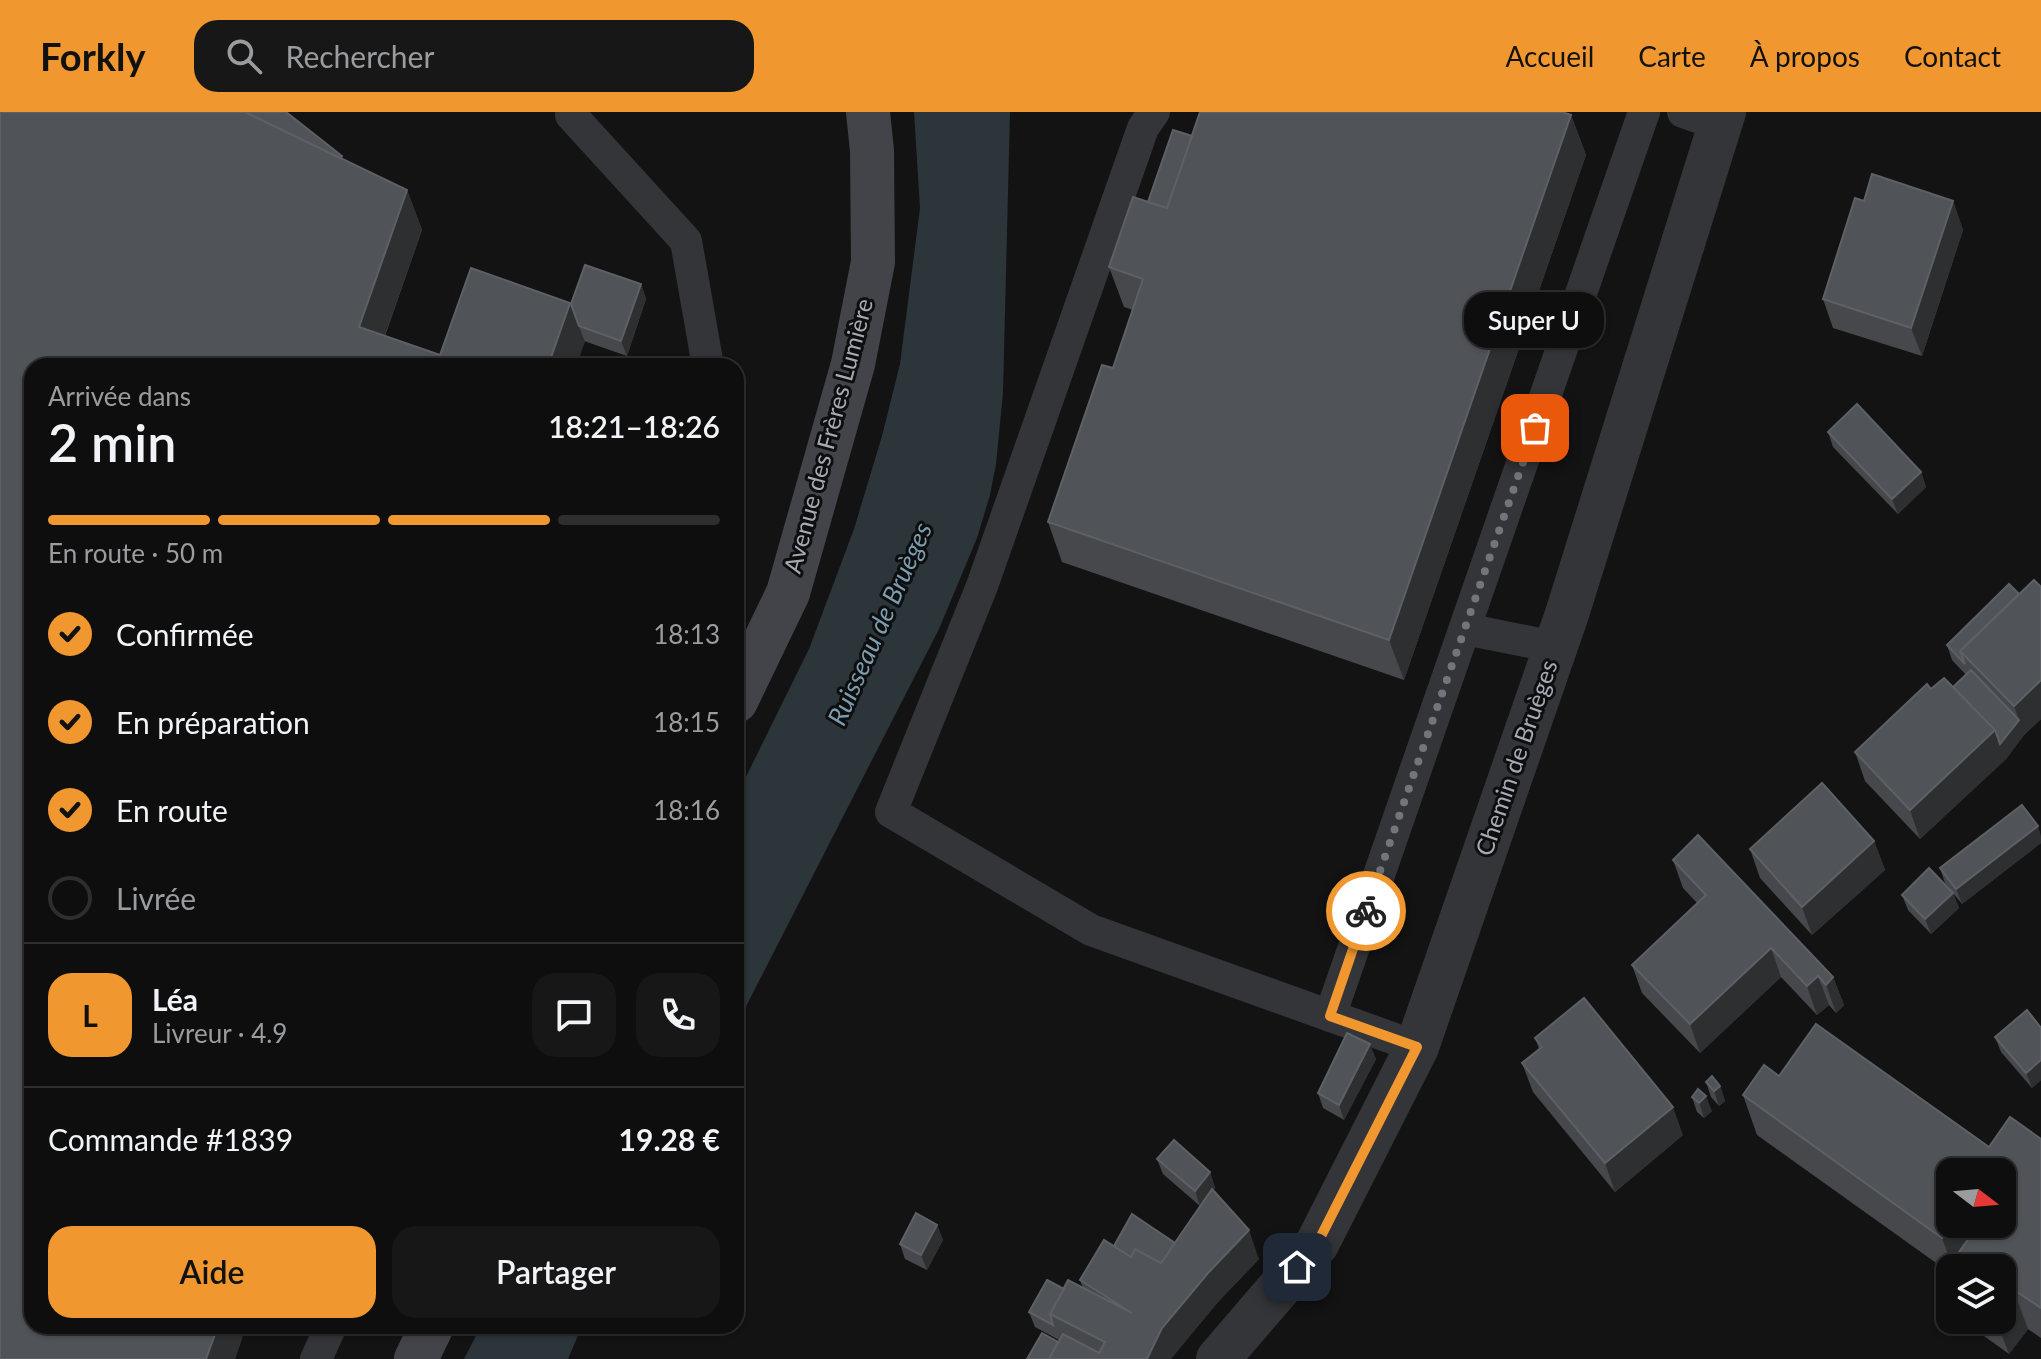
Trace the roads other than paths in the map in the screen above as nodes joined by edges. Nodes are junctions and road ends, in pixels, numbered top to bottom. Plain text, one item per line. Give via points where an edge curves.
1 (573, 112) edge
2 (868, 112) edge
3 (1154, 112) edge
4 (1644, 112) edge
5 (1709, 116) edge
6 (707, 358) edge
7 (1465, 629) junction
8 (1555, 647) junction
9 (744, 684) edge
10 (1330, 1016) junction
11 (1417, 1047) junction
12 (327, 1334) edge
13 (428, 1334) edge
14 (316, 1359) edge
15 (416, 1359) edge
16 (1218, 1359) edge

1 - 6 lane via 686,241
2 - 9 street, Avenue des Frères Lumière via 873,262 853,364 788,593
3 - 10 lane via 1143,128 982,586 891,812 1091,930
4 - 7 lane
5 - 8 street, Chemin de Bruèges
7 - 8 lane
7 - 10 lane
8 - 11 street, Chemin de Bruèges
10 - 11 lane
11 - 16 street, Chemin de Bruèges via 1317,1244
12 - 14 lane
13 - 15 street

